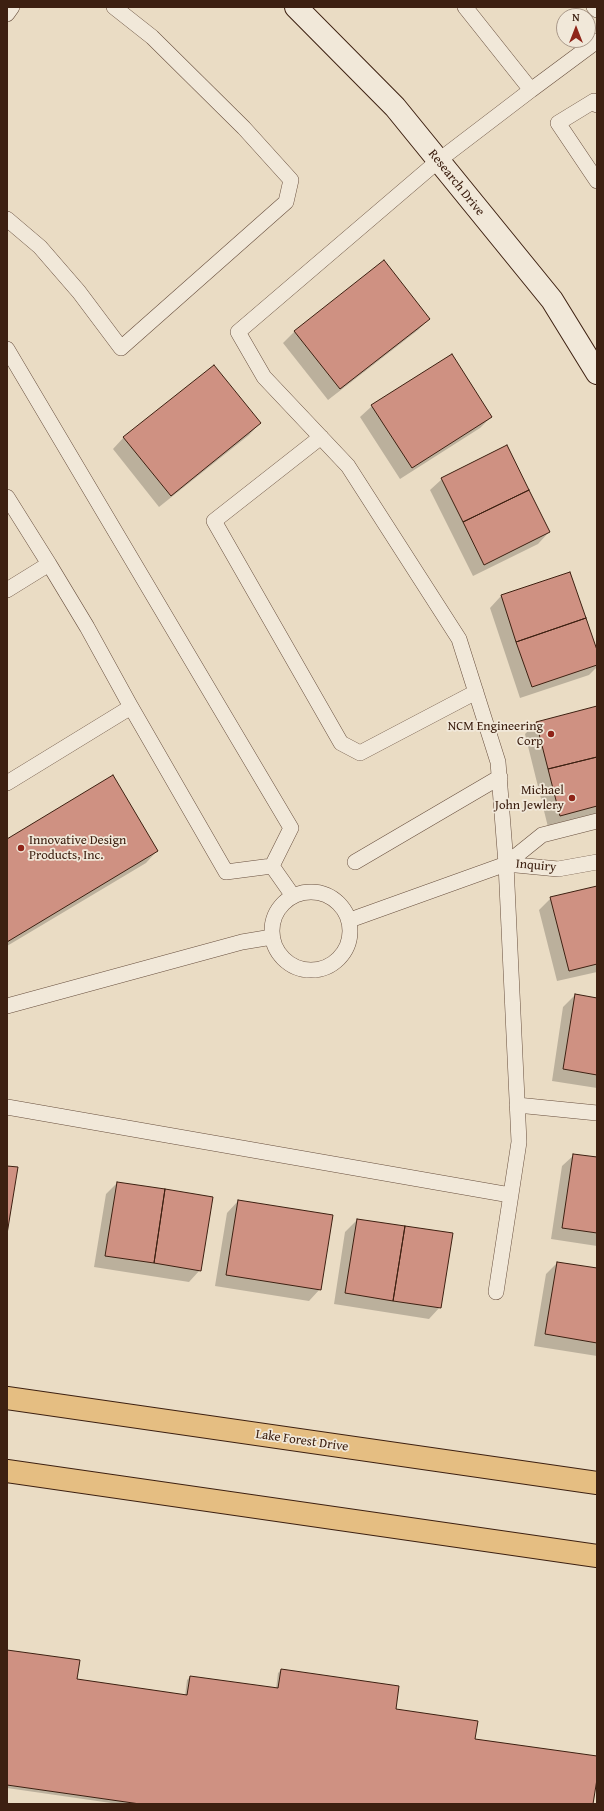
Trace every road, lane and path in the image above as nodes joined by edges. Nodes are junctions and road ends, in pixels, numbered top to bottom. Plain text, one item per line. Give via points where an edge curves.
1 (12, 7) edge
2 (114, 7) edge
3 (296, 7) edge
4 (465, 7) edge
5 (594, 7) edge
6 (597, 10) edge
7 (7, 14) edge
8 (597, 41) edge
9 (531, 90) junction
10 (597, 105) edge
11 (438, 161) junction
12 (597, 181) edge
13 (7, 219) edge
14 (7, 349) edge
15 (597, 374) edge
16 (321, 437) junction
17 (7, 497) edge
18 (49, 564) junction
19 (7, 590) edge
20 (476, 692) junction
21 (131, 707) junction
22 (500, 777) junction
23 (7, 783) edge
24 (597, 821) edge
25 (356, 862) dead end
26 (597, 862) edge
27 (506, 864) junction
28 (272, 866) junction
29 (294, 896) junction
30 (350, 920) junction
31 (272, 936) junction
32 (7, 1006) edge
33 (517, 1105) junction
34 (7, 1107) edge
35 (597, 1113) edge
36 (510, 1195) junction
37 (496, 1292) dead end
38 (7, 1398) edge
39 (7, 1472) edge
40 (597, 1483) edge
41 (597, 1556) edge

1 - 7 lane
2 - 13 lane via 152,37 244,128 290,180 286,202 121,348 45,252
3 - 11 main road, Research Drive via 395,107
4 - 9 lane
5 - 6 lane
8 - 9 lane
9 - 11 lane
10 - 12 lane via 594,101 558,123
11 - 15 main road, Research Drive via 552,300
11 - 16 lane via 238,332 264,377
14 - 28 lane via 291,828
16 - 20 lane via 348,466 459,639
16 - 20 lane via 214,521 341,743 360,753
17 - 18 lane
18 - 19 lane
18 - 21 lane
20 - 22 lane via 498,762
21 - 23 lane
21 - 28 lane via 226,872
22 - 25 lane
22 - 27 lane
24 - 27 lane, Inquiry via 542,835
26 - 27 lane, Inquiry via 558,870
27 - 30 lane
27 - 33 lane
28 - 29 lane
29 - 30 lane via 304,892 327,895 341,905
29 - 31 lane via 276,913 272,924
30 - 31 lane via 350,942 344,954 335,963 323,969 298,968 286,962 279,955
31 - 32 lane
33 - 35 lane
33 - 36 lane via 519,1142
34 - 36 lane
36 - 37 lane
38 - 40 main road, Lake Forest Drive
39 - 41 main road

